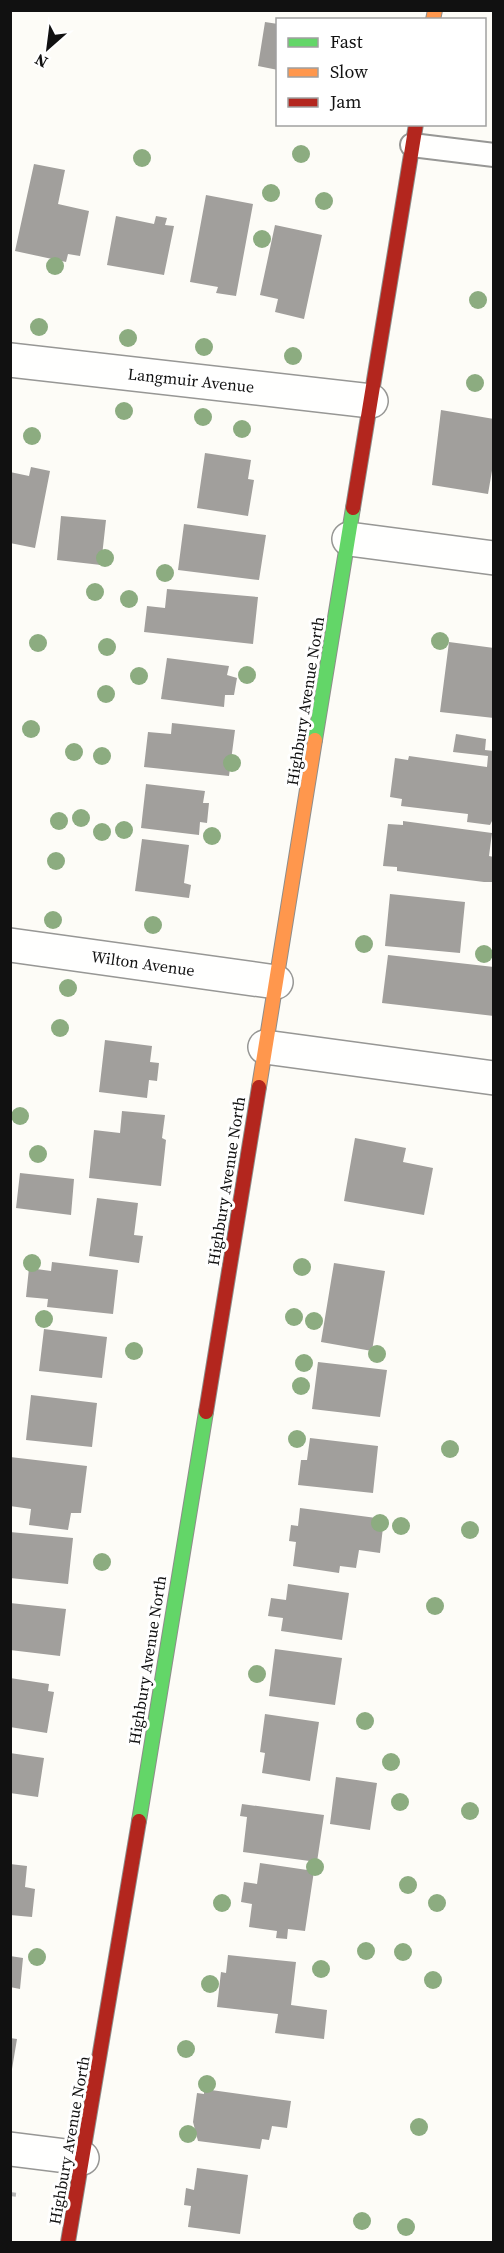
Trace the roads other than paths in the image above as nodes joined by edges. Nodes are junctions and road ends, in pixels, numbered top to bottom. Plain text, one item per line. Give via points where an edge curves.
1 (414, 135) edge
2 (494, 155) edge
3 (10, 360) edge
4 (371, 401) junction
5 (349, 539) junction
6 (494, 558) edge
7 (10, 945) edge
8 (276, 982) junction
9 (265, 1047) junction
10 (494, 1078) edge
11 (10, 2149) edge
12 (82, 2158) junction
13 (68, 2242) edge

1 - 2 lane
1 - 4 main road, Highbury Avenue North
3 - 4 street, Langmuir Avenue
4 - 5 main road, Highbury Avenue North
5 - 6 street
5 - 8 main road, Highbury Avenue North
7 - 8 street, Wilton Avenue
8 - 9 main road, Highbury Avenue North
9 - 10 street
9 - 12 main road, Highbury Avenue North
11 - 12 street
12 - 13 main road, Highbury Avenue North

